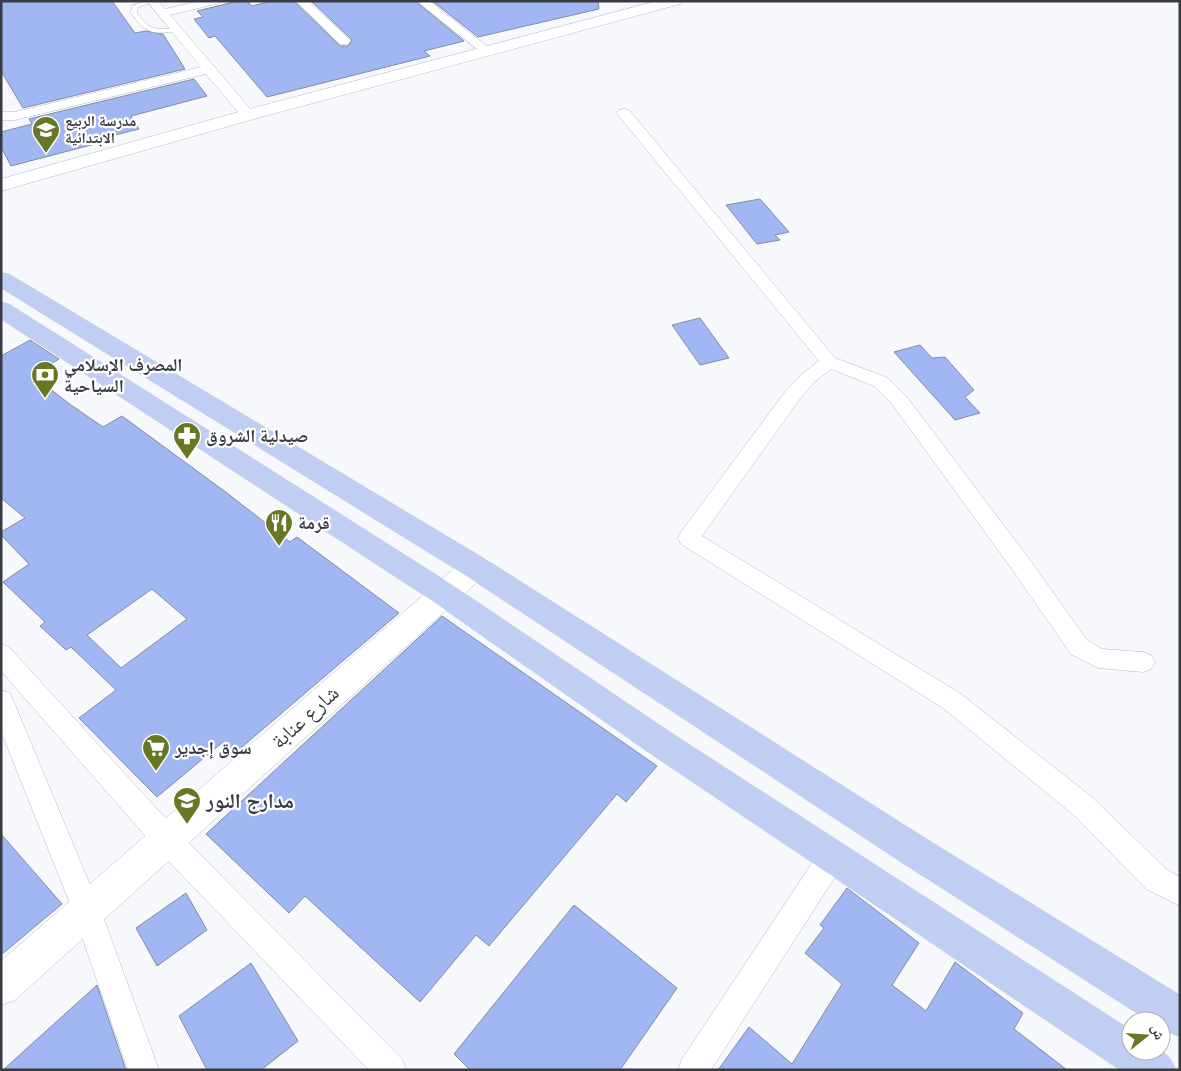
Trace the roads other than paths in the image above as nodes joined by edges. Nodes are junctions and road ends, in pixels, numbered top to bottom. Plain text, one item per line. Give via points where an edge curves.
1 (152, 1) edge
2 (216, 1) edge
3 (301, 1) edge
4 (422, 1) edge
5 (674, 1) edge
6 (163, 13) junction
7 (175, 30) junction
8 (344, 41) dead end
9 (487, 51) junction
10 (210, 69) junction
11 (624, 113) dead end
12 (248, 115) junction
13 (1, 116) edge
14 (1, 185) edge
15 (1, 279) edge
16 (1, 309) edge
17 (829, 362) junction
18 (475, 567) junction
19 (444, 594) junction
20 (1, 654) edge
21 (1143, 662) dead end
22 (1, 700) edge
23 (167, 840) junction
24 (832, 857) junction
25 (1180, 892) edge
26 (87, 911) junction
27 (1, 986) edge
28 (1180, 1018) edge
29 (144, 1070) edge
30 (390, 1070) edge
31 (693, 1070) edge
32 (1156, 1070) edge

1 - 6 street
1 - 7 lane via 135,6 134,13 140,23 156,32
2 - 6 street
3 - 8 street
4 - 9 street
5 - 9 street
6 - 7 street
7 - 10 street
9 - 12 street
10 - 12 street
10 - 13 street via 15,116
11 - 17 street
12 - 14 street
15 - 18 main road
16 - 19 main road
17 - 21 street via 881,382 899,400 1079,647 1098,658
17 - 25 street via 792,396 689,538 952,701 1084,807 1156,879
18 - 19 street, شارع عنابة
18 - 28 main road via 896,840
19 - 23 street, شارع عنابة
19 - 24 main road
20 - 23 street
22 - 26 street
23 - 26 street, شارع عنابة
23 - 30 street
24 - 31 street
24 - 32 main road
26 - 27 street, شارع عنابة
26 - 29 street

